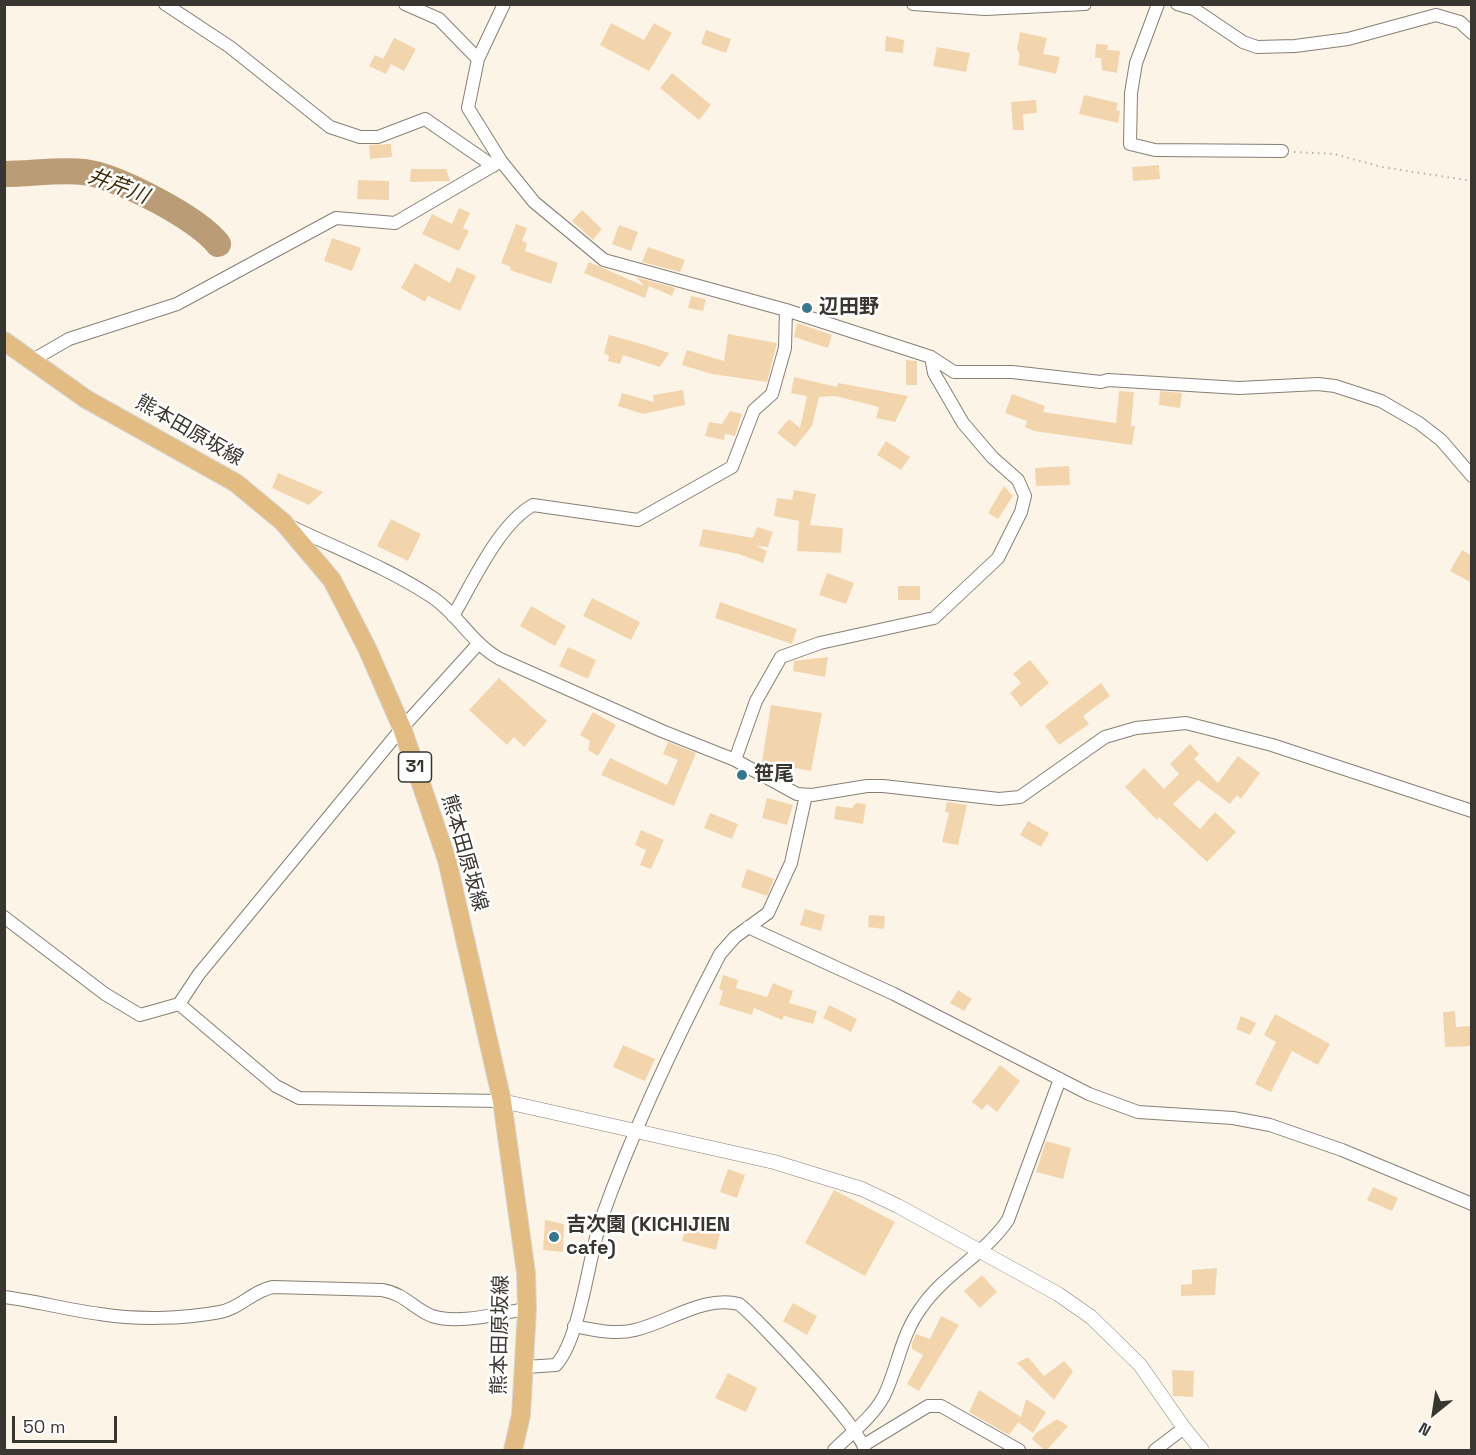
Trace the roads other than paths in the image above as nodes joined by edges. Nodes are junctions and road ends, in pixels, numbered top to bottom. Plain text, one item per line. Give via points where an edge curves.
1 (165, 4) edge
2 (405, 4) edge
3 (504, 4) edge
4 (913, 4) edge
5 (1085, 4) edge
6 (1158, 4) edge
7 (1178, 4) edge
8 (1472, 33) edge
9 (478, 59) junction
10 (1282, 151) road end
11 (497, 164) junction
12 (786, 310) junction
13 (4, 340) edge
14 (931, 357) junction
15 (31, 362) junction
16 (1472, 476) edge
17 (283, 522) junction
18 (453, 616) junction
19 (478, 643) junction
20 (402, 728) junction
21 (735, 760) junction
22 (806, 795) junction
23 (1472, 811) edge
24 (4, 917) edge
25 (748, 927) junction
26 (179, 1004) junction
27 (1060, 1079) junction
28 (502, 1101) junction
29 (635, 1132) junction
30 (1472, 1204) edge
31 (982, 1251) junction
32 (4, 1297) edge
33 (527, 1309) junction
34 (574, 1326) junction
35 (525, 1367) junction
36 (1184, 1428) junction
37 (855, 1430) junction
38 (864, 1448) edge
39 (513, 1450) edge
40 (834, 1450) edge
41 (1019, 1450) edge
42 (1155, 1450) edge
43 (1202, 1450) edge

1 - 11 street via 230,46 330,127 360,137 378,137 424,119
2 - 9 street via 439,19
3 - 9 street
4 - 5 street via 985,9
6 - 10 street via 1136,63 1130,144 1155,150
7 - 8 street via 1194,9 1257,47 1348,39 1436,15 1460,22
9 - 11 street via 468,108
11 - 12 street via 534,202 604,260
11 - 15 street via 395,223 336,218 177,304 69,339
12 - 14 street
12 - 18 street via 785,348 772,394 754,410 732,467 638,520 533,504 520,512 504,531
13 - 15 main road, 熊本田原坂線 / 31
14 - 16 street via 954,372 1012,372 1101,382 1239,388 1335,386 1381,401 1419,423 1441,440
14 - 21 street via 934,373 963,423 1018,480 1025,496 1021,512 998,558 934,618 820,643 781,657 756,701
15 - 17 main road, 熊本田原坂線 / 31 via 86,399 236,483
17 - 18 street via 370,562 433,598
17 - 20 main road, 熊本田原坂線 / 31 via 332,580 368,648
18 - 19 street
19 - 20 street
19 - 21 street via 500,659 662,732
20 - 26 street via 199,974
20 - 28 main road, 熊本田原坂線 / 31 via 447,860
21 - 22 street via 797,794
22 - 23 street via 867,786 999,799 1020,796 1105,737 1136,728 1186,723 1272,745
22 - 25 street via 791,863 768,913
24 - 26 street via 105,994 140,1015
25 - 27 street via 894,994
25 - 29 street via 720,954
26 - 28 street via 276,1086 299,1098
27 - 30 street via 1138,1112 1233,1118 1270,1125
27 - 31 street via 1008,1220
28 - 29 street
28 - 33 main road, 熊本田原坂線 / 31 via 526,1273
29 - 31 street via 823,1176 898,1206
29 - 34 street via 601,1220
31 - 36 street via 1091,1317 1140,1365
31 - 37 street via 935,1290 921,1308 910,1325 884,1395 875,1411
32 - 33 street via 100,1314 152,1317 219,1312 235,1308 259,1290 273,1287 389,1291 441,1318
33 - 35 main road, 熊本田原坂線 / 31
34 - 35 street via 569,1345 556,1365
34 - 37 street via 601,1332 633,1331 715,1302 739,1304
35 - 39 main road, 熊本田原坂線 / 31
36 - 42 street
36 - 43 street
37 - 38 street
37 - 40 street
38 - 41 street via 928,1406 942,1406

